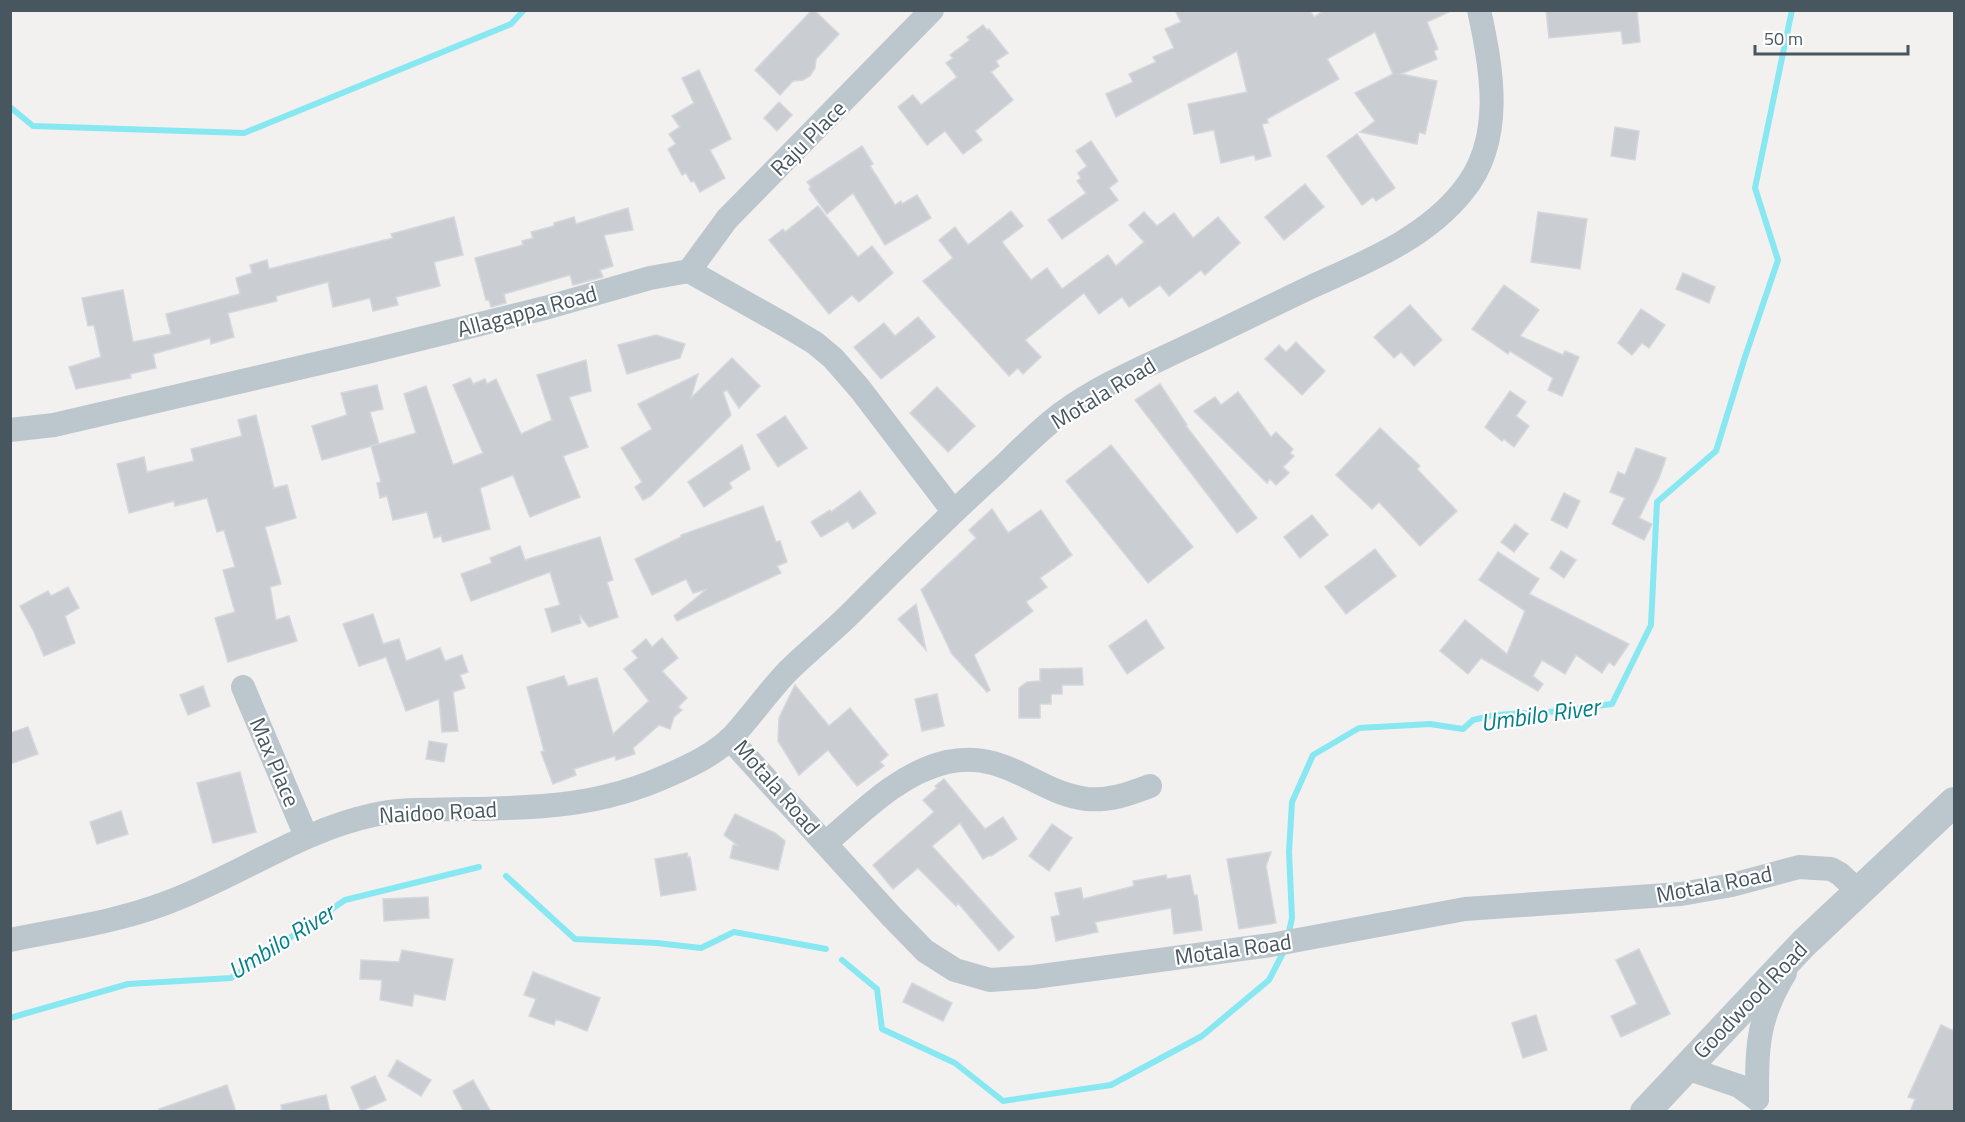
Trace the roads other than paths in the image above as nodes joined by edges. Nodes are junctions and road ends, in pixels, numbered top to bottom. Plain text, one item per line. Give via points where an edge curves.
1 (933, 10) edge
2 (1479, 10) edge
3 (689, 271) junction
4 (10, 430) edge
5 (953, 511) junction
6 (243, 687) dead end
7 (730, 739) junction
8 (1150, 786) dead end
9 (1954, 802) edge
10 (306, 836) junction
11 (826, 843) junction
12 (1858, 891) junction
13 (10, 940) edge
14 (1804, 943) junction
15 (1686, 1068) junction
16 (1645, 1112) edge

1 - 3 street, Raju Place via 727,219
2 - 5 street, Motala Road via 1492,101 1482,160 1461,195 1422,228 1377,256 1134,371 1066,410
3 - 4 street, Allagappa Road via 360,354 54,425
3 - 5 street via 785,325 833,358
5 - 7 street, Motala Road via 788,671
6 - 10 street, Max Place
7 - 10 street, Naidoo Road via 703,759 665,777 602,798 531,808 375,814
7 - 11 street, Motala Road
8 - 11 street via 1125,796 1085,799 997,763 970,759 947,762 900,783
9 - 12 street, Goodwood Road
10 - 13 street, Naidoo Road via 165,904 93,925
11 - 12 street, Motala Road via 925,951 956,970 990,980 1271,945 1465,909 1681,894 1799,867 1831,869
12 - 14 street, Goodwood Road
14 - 15 street, Goodwood Road
14 - 15 street via 1774,992 1761,1023 1757,1099 1739,1086
15 - 16 street, Goodwood Road

